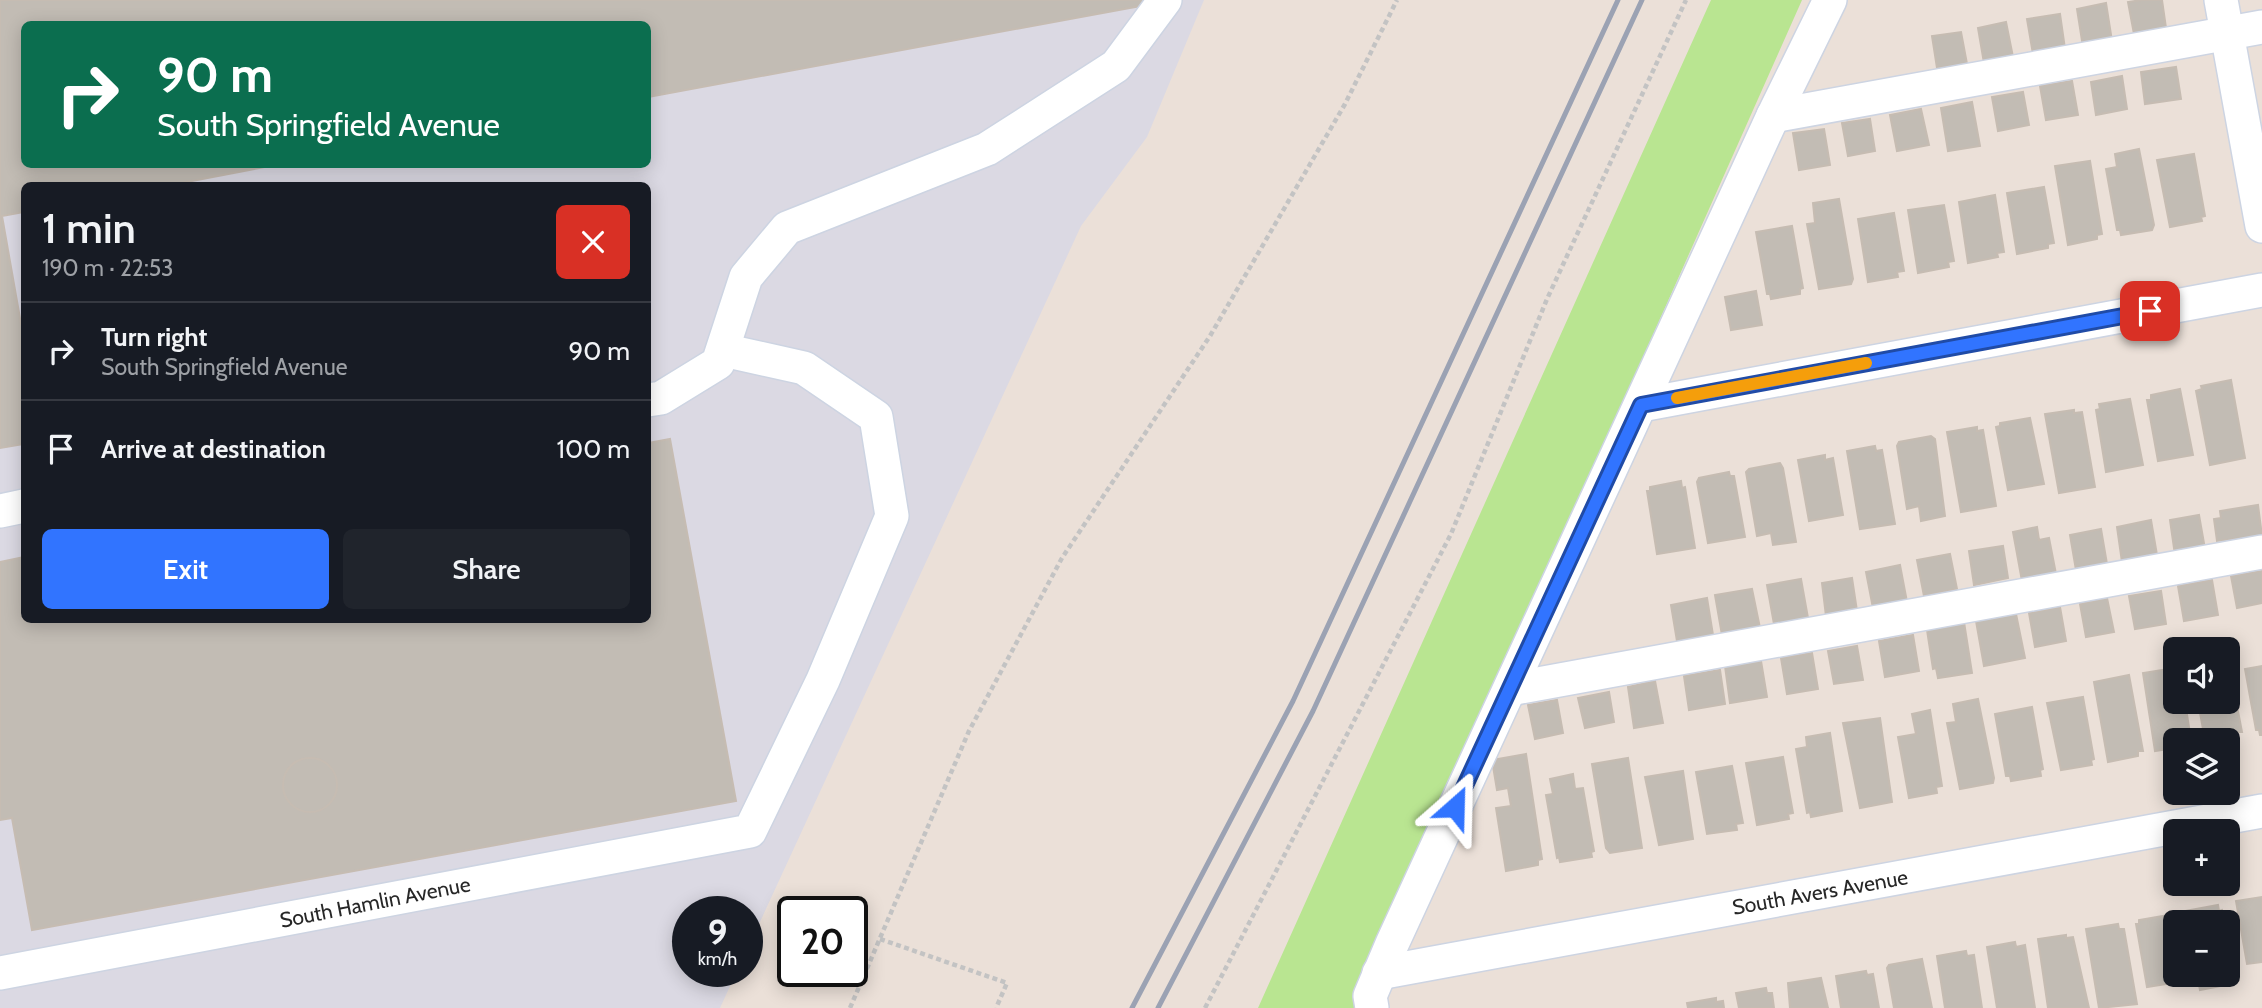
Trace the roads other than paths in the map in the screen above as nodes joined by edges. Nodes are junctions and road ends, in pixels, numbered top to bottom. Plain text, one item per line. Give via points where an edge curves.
1 (1166, 0) edge
2 (1829, 0) edge
3 (2221, 0) edge
4 (2262, 27) edge
5 (2227, 33) junction
6 (1773, 117) junction
7 (2262, 226) edge
8 (2262, 290) edge
9 (723, 350) junction
10 (651, 400) edge
11 (1641, 405) junction
12 (21, 507) edge
13 (0, 511) edge
14 (2262, 552) edge
15 (1510, 689) junction
16 (2262, 811) edge
17 (0, 973) edge
18 (1379, 973) junction
19 (1372, 1008) edge

1 - 9 street via 1116,66 987,149 787,228 746,277
2 - 6 street
3 - 5 street
4 - 5 street
5 - 6 street
5 - 7 street
6 - 11 street
8 - 11 street
9 - 10 street via 718,363
9 - 17 street, South Hamlin Avenue via 804,368 876,417 892,516 823,680 750,831
11 - 15 street
12 - 13 street
14 - 15 street
15 - 18 street
16 - 18 street, South Avers Avenue
18 - 19 street via 1370,996

